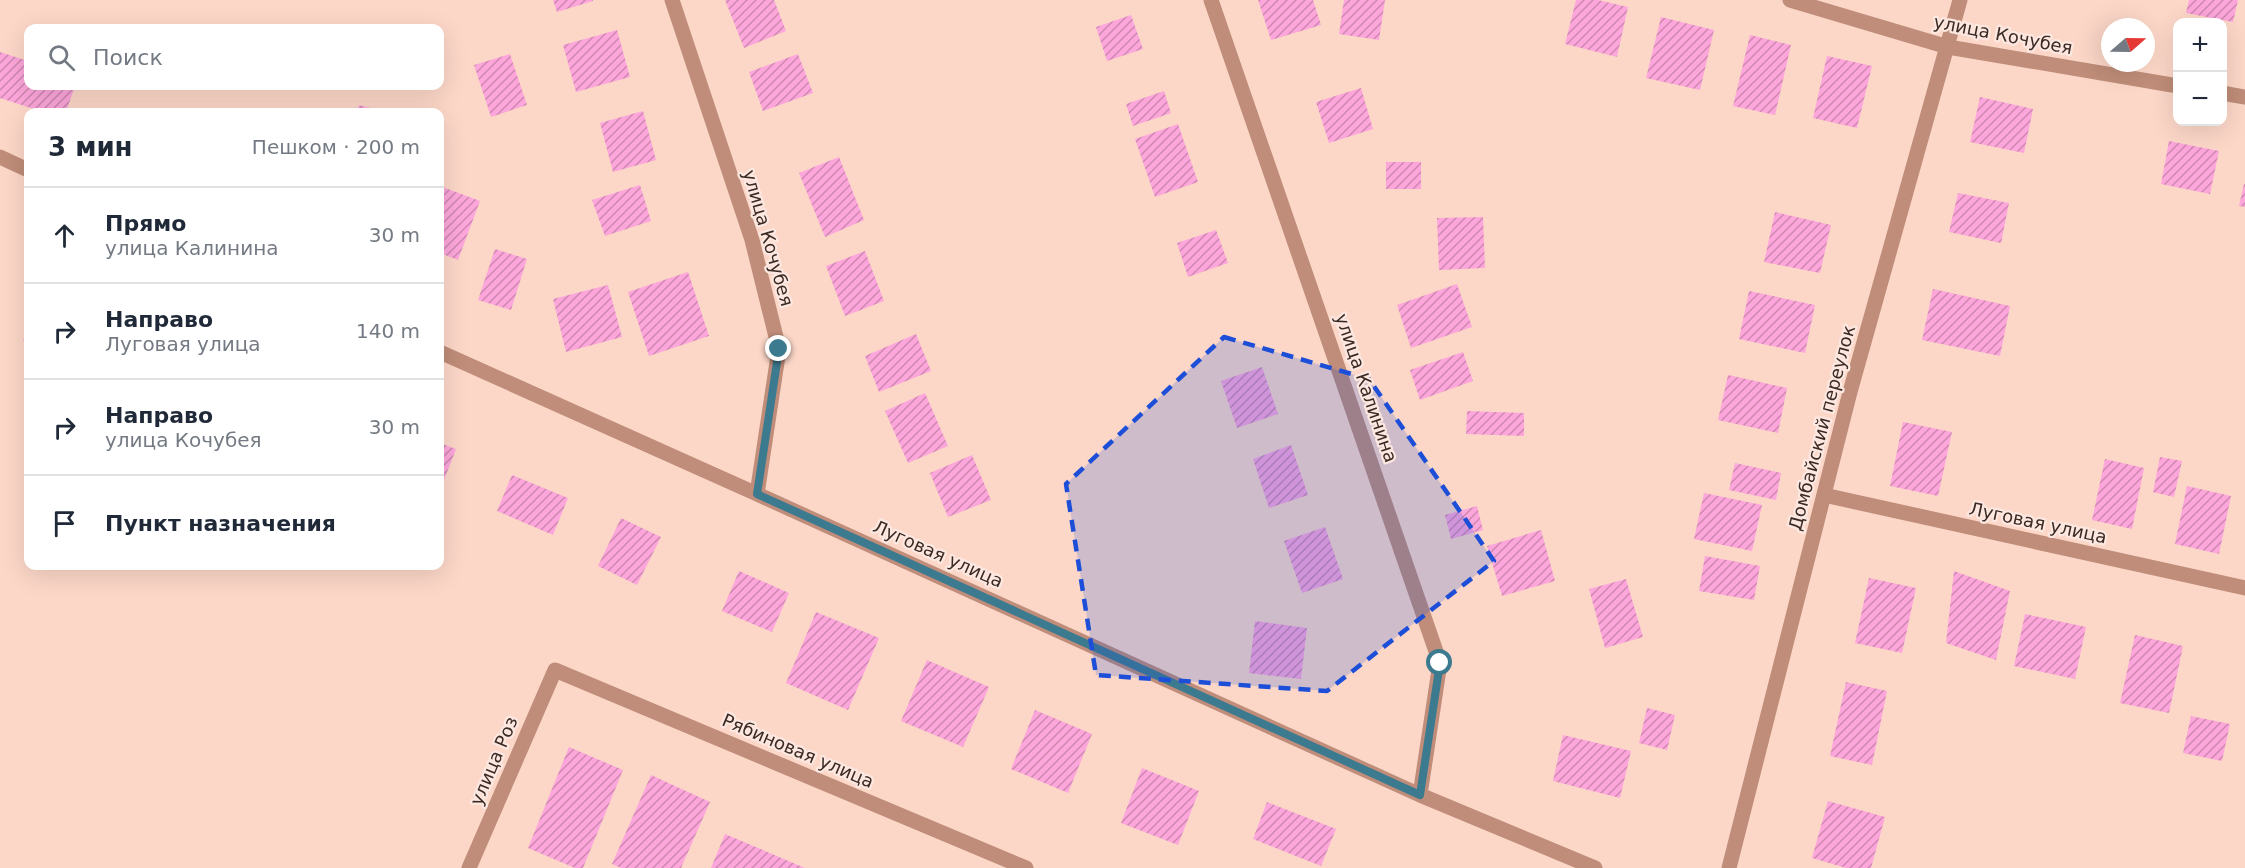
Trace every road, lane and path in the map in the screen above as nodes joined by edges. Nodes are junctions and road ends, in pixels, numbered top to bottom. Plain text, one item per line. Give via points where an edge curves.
1 (672, 0) edge
2 (1211, 0) edge
3 (1790, 0) edge
4 (1960, 0) edge
5 (1948, 47) junction
6 (2173, 85) edge
7 (2227, 94) edge
8 (2245, 97) edge
9 (0, 157) edge
10 (24, 168) edge
11 (444, 354) edge
12 (757, 494) junction
13 (1824, 495) junction
14 (2245, 588) edge
15 (555, 670) joint
16 (1420, 795) junction
17 (469, 868) edge
18 (1026, 868) edge
19 (1595, 868) edge
20 (1729, 868) edge

1 - 12 street, улица Кочубея via 752,240 779,349
2 - 16 street, улица Калинина via 1440,663
3 - 5 street, улица Кочубея
4 - 5 street, Домбайский переулок
5 - 6 street, улица Кочубея
5 - 13 street, Домбайский переулок
7 - 8 street
9 - 10 street
11 - 12 street, Луговая улица
12 - 16 street, Луговая улица
13 - 14 street, Луговая улица
13 - 20 street, Домбайский переулок
15 - 17 street, улица Роз
15 - 18 street, Рябиновая улица
16 - 19 street, Луговая улица

